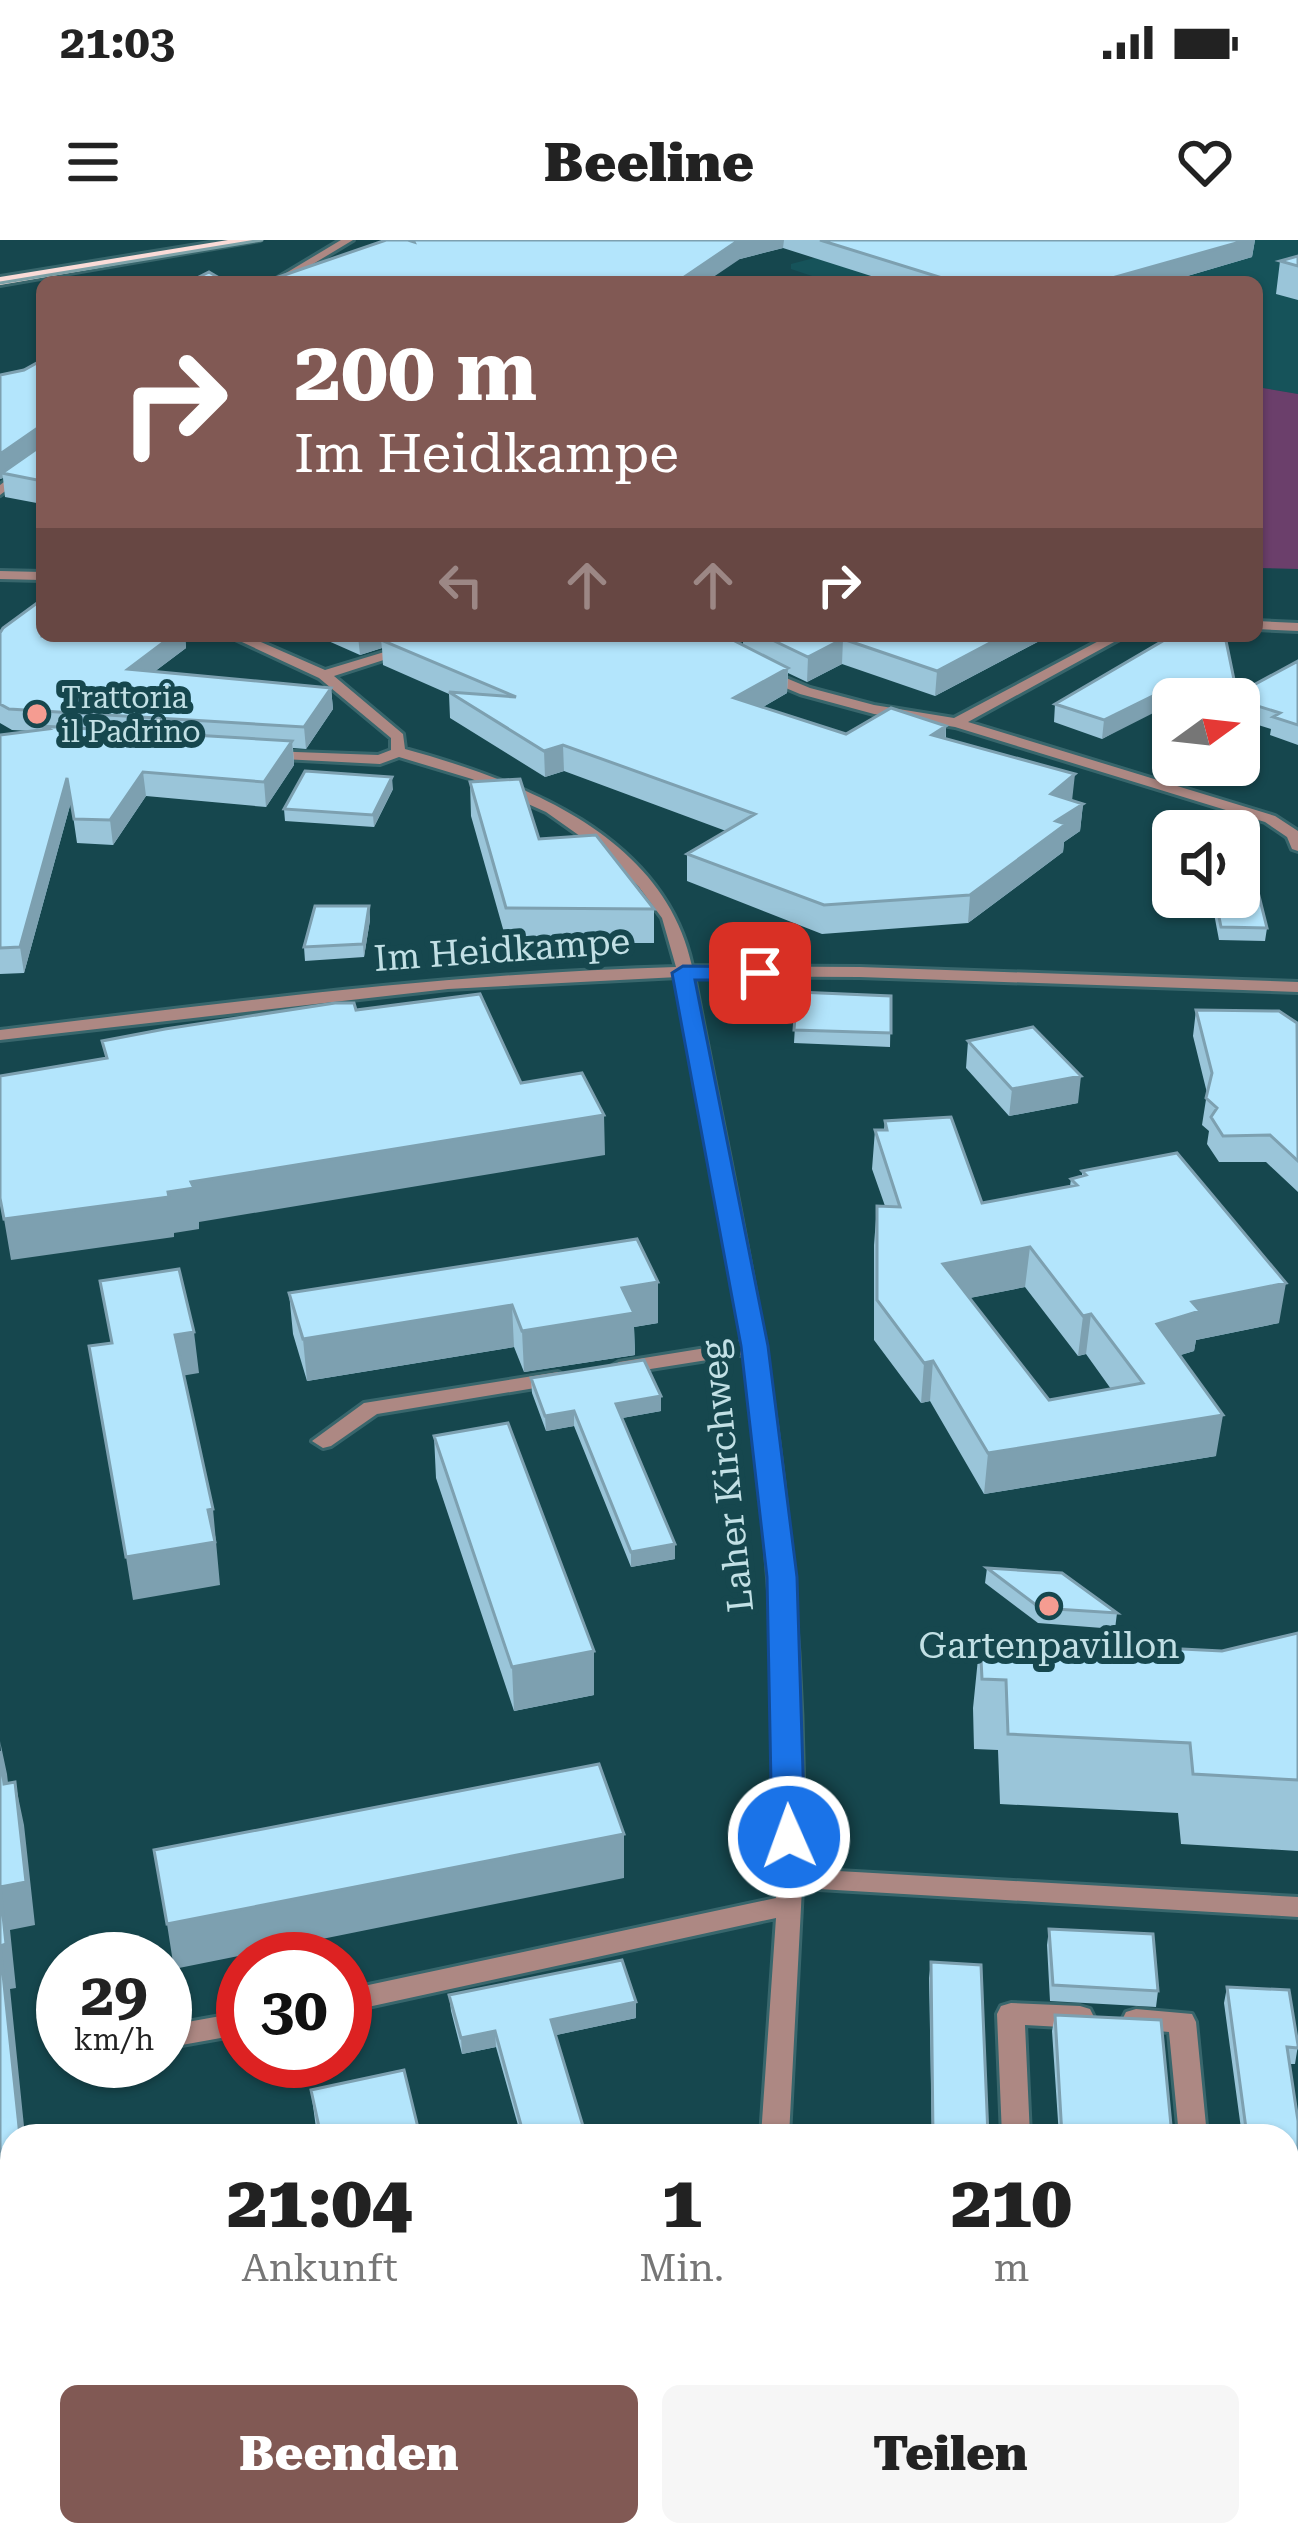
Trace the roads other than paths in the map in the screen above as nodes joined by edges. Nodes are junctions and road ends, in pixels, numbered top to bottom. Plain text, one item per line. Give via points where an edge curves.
1 (253, 240) edge
2 (348, 240) edge
3 (227, 242) edge
4 (286, 276) edge
5 (0, 281) edge
6 (36, 463) edge
7 (0, 472) edge
8 (22, 474) junction
9 (0, 491) edge
10 (0, 574) edge
11 (36, 576) edge
12 (1263, 626) edge
13 (1298, 627) edge
14 (256, 642) edge
15 (431, 642) edge
16 (732, 642) edge
17 (1107, 642) edge
18 (324, 675) junction
19 (956, 723) junction
20 (398, 752) junction
21 (244, 753) edge
22 (1298, 846) edge
23 (683, 973) junction
24 (1298, 987) edge
25 (0, 1035) edge
26 (754, 1346) junction
27 (322, 1441) dead end
28 (792, 1892) junction
29 (1298, 1907) edge
30 (372, 1994) edge
31 (776, 2124) edge
32 (1016, 2124) edge
33 (1192, 2124) edge

1 - 3 main road
2 - 4 street
3 - 5 main road
6 - 8 street
7 - 8 street
8 - 9 street
10 - 11 street
12 - 13 street
14 - 18 street
15 - 18 street
16 - 19 street via 733,656 760,673 925,722
17 - 19 street
18 - 20 street via 398,737
19 - 22 street via 1270,819
20 - 21 street via 380,760
20 - 23 street, Laher Kirchweg via 455,767 587,826 673,922
23 - 24 street, Im Heidkampe
23 - 25 street, Im Heidkampe via 413,988
23 - 26 street, Laher Kirchweg
26 - 27 street via 370,1408
26 - 28 street, Laher Kirchweg via 782,1577
28 - 29 street
28 - 30 street
28 - 31 street, Laher Kirchweg
32 - 33 street via 1011,2014 1182,2022

